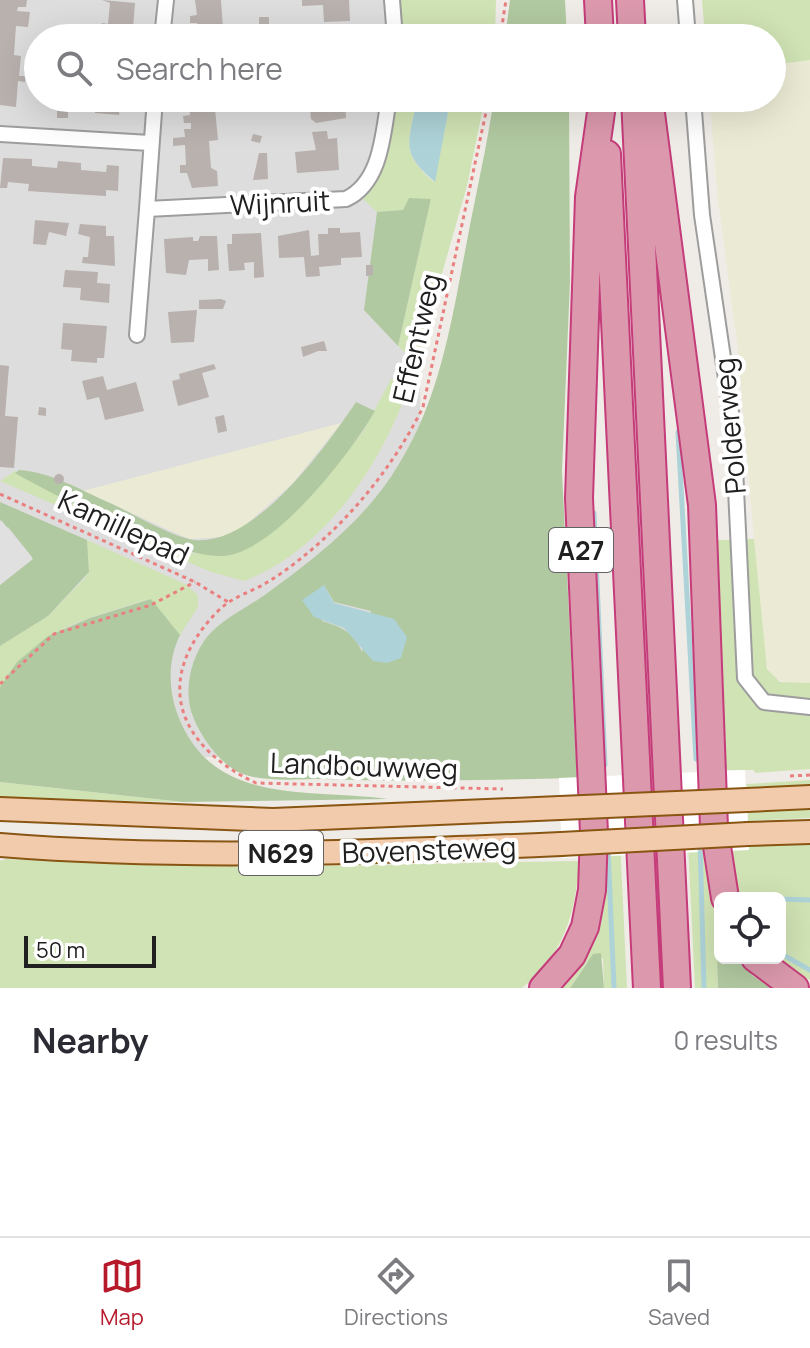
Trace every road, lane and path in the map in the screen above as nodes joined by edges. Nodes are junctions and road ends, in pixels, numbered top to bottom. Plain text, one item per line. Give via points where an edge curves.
1 (166, 0) edge
2 (392, 0) edge
3 (506, 0) edge
4 (598, 0) edge
5 (630, 0) edge
6 (685, 0) edge
7 (163, 24) edge
8 (394, 24) edge
9 (502, 24) edge
10 (599, 24) edge
11 (632, 24) edge
12 (687, 24) edge
13 (153, 112) edge
14 (387, 112) edge
15 (486, 112) edge
16 (602, 112) edge
17 (605, 112) edge
18 (636, 112) edge
19 (651, 112) edge
20 (694, 112) edge
21 (0, 134) edge
22 (150, 143) junction
23 (147, 209) junction
24 (137, 335) dead end
25 (0, 494) edge
26 (195, 582) junction
27 (228, 602) junction
28 (0, 684) edge
29 (810, 707) edge
30 (516, 789) dead end
31 (810, 797) edge
32 (0, 809) edge
33 (810, 832) edge
34 (0, 845) edge
35 (724, 892) edge
36 (763, 964) edge
37 (543, 988) edge
38 (647, 988) edge
39 (677, 988) edge
40 (795, 988) edge

1 - 7 street
2 - 8 street
3 - 9 path
4 - 10 highway
5 - 11 highway
6 - 12 street
13 - 22 street
14 - 23 street, Wijnruit via 379,155 357,193 346,199
15 - 27 path, Effentweg via 423,407 407,440 328,535 269,581
16 - 37 highway, A27 via 589,197 579,498 592,890 585,927 572,955
17 - 38 highway, A27
18 - 39 highway
19 - 35 highway via 702,505 714,827
20 - 29 street, Polderweg via 702,215 733,426 745,678 764,702
21 - 22 street
22 - 23 street
23 - 24 street
25 - 26 path, Kamillepad
26 - 27 path, Kamillepad
26 - 28 path via 151,605 54,634
27 - 30 path, Landbouwweg via 191,643 179,671 181,711 203,747 227,770 256,783
31 - 32 main road, Bovensteweg / N629, bridge via 273,820
33 - 34 main road, Bovensteweg / N629, bridge via 252,854
36 - 40 highway

